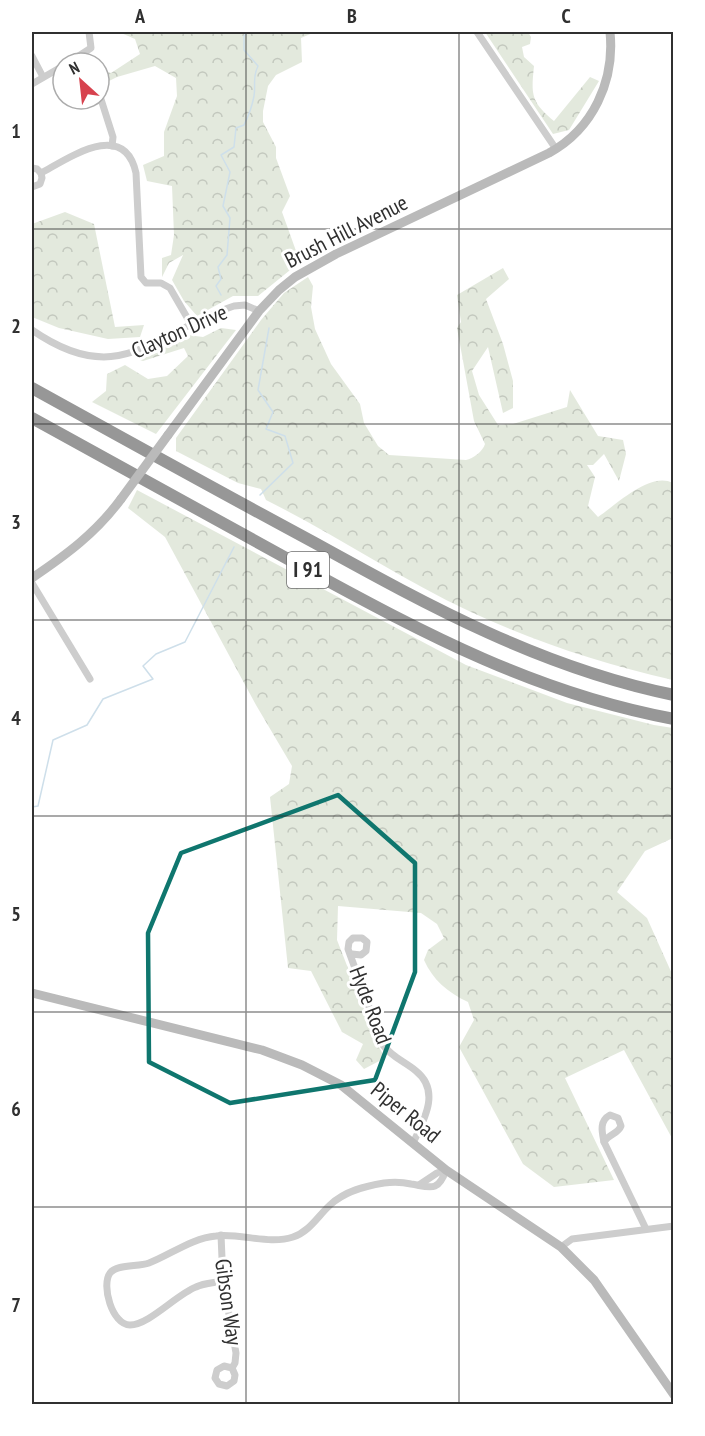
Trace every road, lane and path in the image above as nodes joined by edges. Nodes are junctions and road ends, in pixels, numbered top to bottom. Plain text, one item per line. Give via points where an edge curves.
1 (89, 32) edge
2 (477, 32) edge
3 (610, 32) edge
4 (87, 51) edge
5 (32, 56) edge
6 (51, 73) edge
7 (43, 77) junction
8 (32, 84) edge
9 (104, 111) edge
10 (112, 146) junction
11 (556, 149) junction
12 (32, 168) edge
13 (41, 173) junction
14 (32, 187) edge
15 (259, 312) junction
16 (192, 326) junction
17 (32, 330) edge
18 (32, 388) edge
19 (32, 418) edge
20 (32, 578) edge
21 (32, 583) edge
22 (90, 680) dead end
23 (674, 695) edge
24 (674, 719) edge
25 (352, 954) dead end
26 (32, 993) edge
27 (604, 1142) dead end
28 (413, 1143) junction
29 (446, 1170) junction
30 (674, 1226) edge
31 (646, 1229) junction
32 (221, 1235) junction
33 (561, 1247) junction
34 (223, 1281) junction
35 (232, 1368) dead end
36 (674, 1395) edge

1 - 4 street via 92,42
2 - 11 street
3 - 11 street, Brush Hill Avenue via 610,62 602,94 580,128
5 - 7 street
6 - 7 street
7 - 8 street
9 - 10 street
10 - 13 street via 92,147
10 - 16 street via 127,154 136,170 142,278 147,283 170,288
11 - 15 street, Brush Hill Avenue via 312,266 279,290
12 - 13 street
13 - 14 street via 40,184
15 - 16 street, Clayton Drive via 240,305
15 - 20 street, Brush Hill Avenue, bridge via 102,522 85,540
16 - 17 street, Clayton Drive via 142,350 107,358 72,351
18 - 23 highway, I 91 via 478,629 575,669
19 - 24 highway, I 91 via 457,648 575,695
21 - 22 street
25 - 28 street, Hyde Road via 383,1045 393,1057 416,1071 429,1089 428,1112
26 - 28 street, Piper Road via 286,1058 341,1085
27 - 31 street
28 - 29 street, Piper Road
29 - 32 street via 442,1180 427,1188 392,1182 357,1189 337,1199 304,1231 287,1239
29 - 33 street, Piper Road
30 - 31 street
31 - 33 street via 572,1239
32 - 34 street, Gibson Way
32 - 34 street via 203,1238 140,1266 117,1268 110,1273 107,1284 114,1316 130,1325 142,1322 196,1287
33 - 36 street, Piper Road via 594,1280
34 - 35 street, Gibson Way via 236,1348

